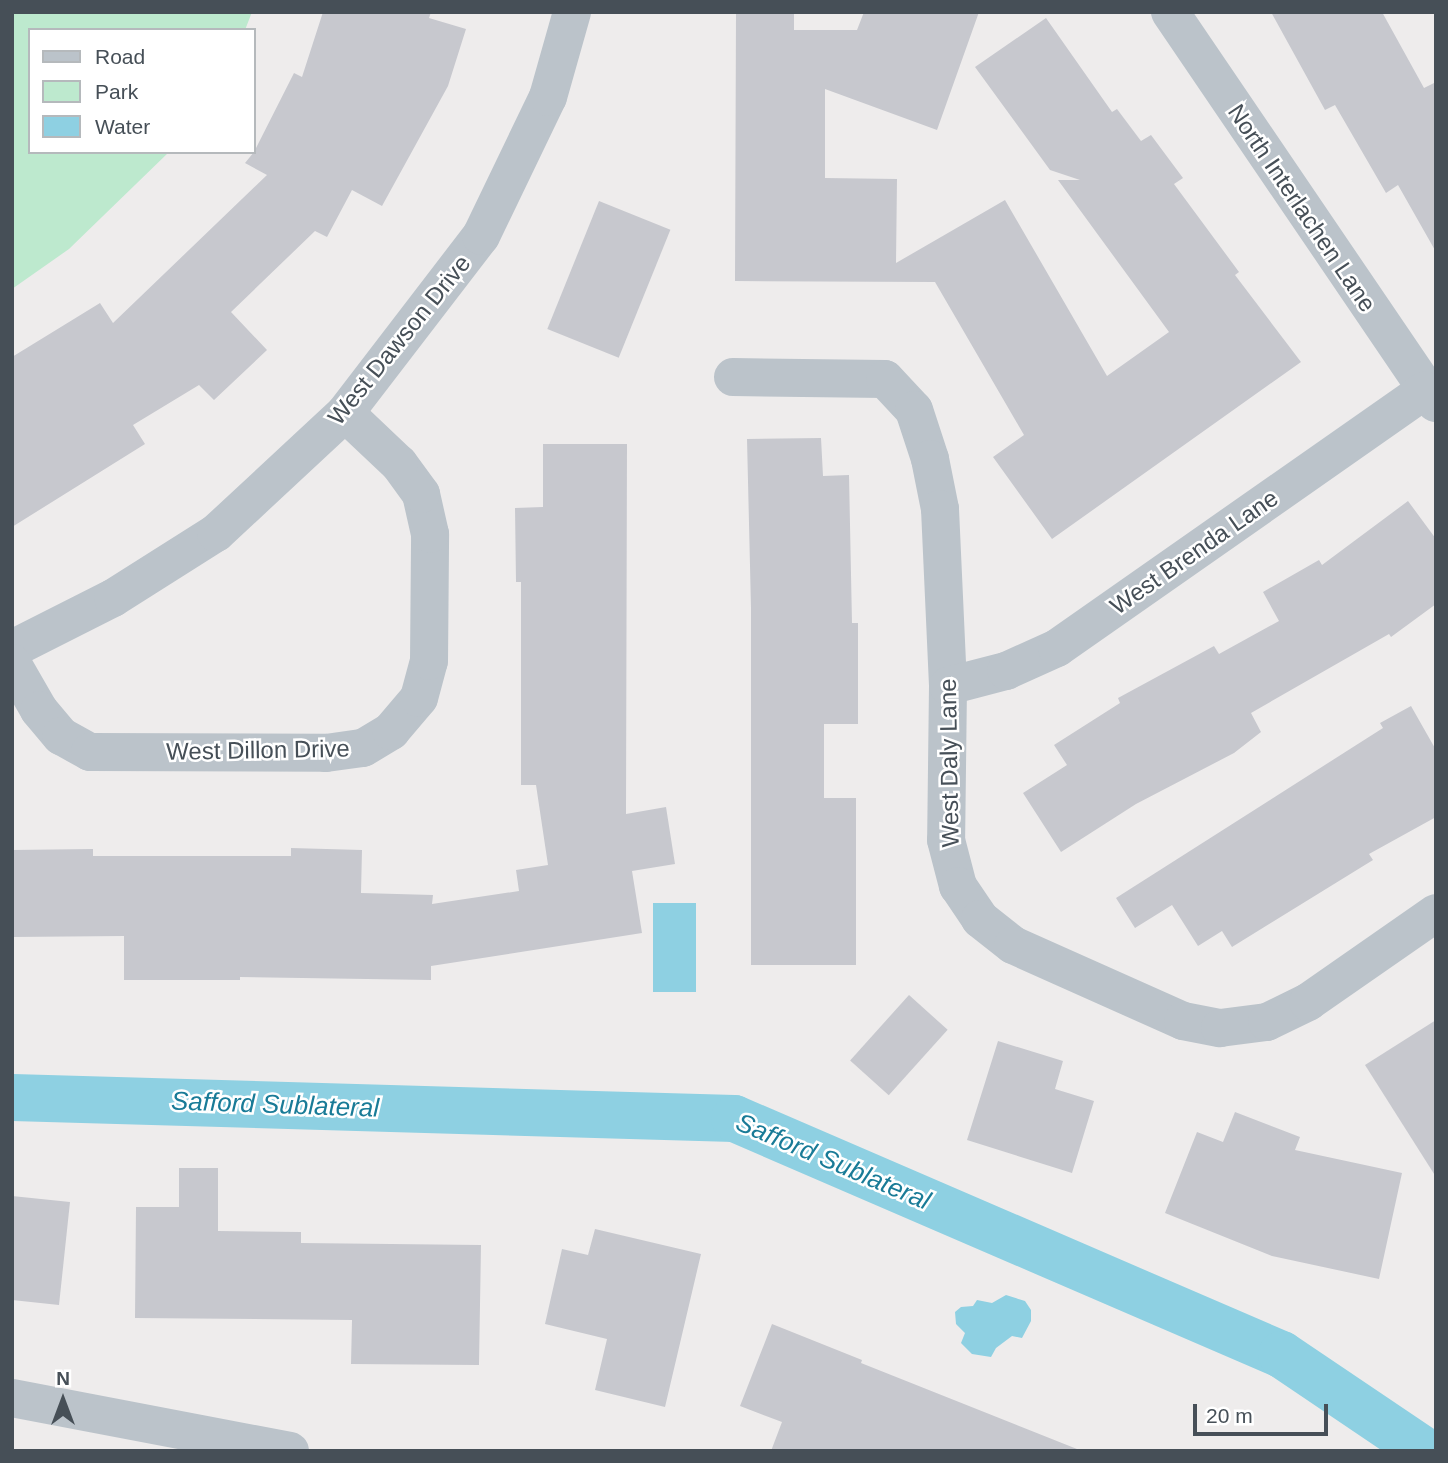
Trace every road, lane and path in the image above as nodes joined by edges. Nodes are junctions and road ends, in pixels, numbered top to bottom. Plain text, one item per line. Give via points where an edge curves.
1 (572, 12) edge
2 (1170, 12) edge
3 (733, 377) dead end
4 (1430, 397) edge
5 (345, 413) junction
6 (12, 649) edge
7 (12, 663) edge
8 (948, 685) junction
9 (1436, 913) edge
10 (12, 1398) edge
11 (290, 1451) edge

1 - 5 street, West Dawson Drive via 548,97 481,236
2 - 4 street, North Interlachen Lane
3 - 8 street, West Daly Lane via 885,379 914,410 940,509
4 - 8 street, West Brenda Lane via 1057,648 1006,671
5 - 6 street, West Dawson Drive via 216,533 113,598
5 - 7 street, West Dillon Drive via 398,464 421,494 430,534 429,661 419,698 391,731 363,748 326,753 90,752 61,736 39,710
8 - 9 street, West Daly Lane via 946,840 958,886 980,919 1013,944 1183,1021 1220,1028 1267,1022 1308,1002
10 - 11 street

